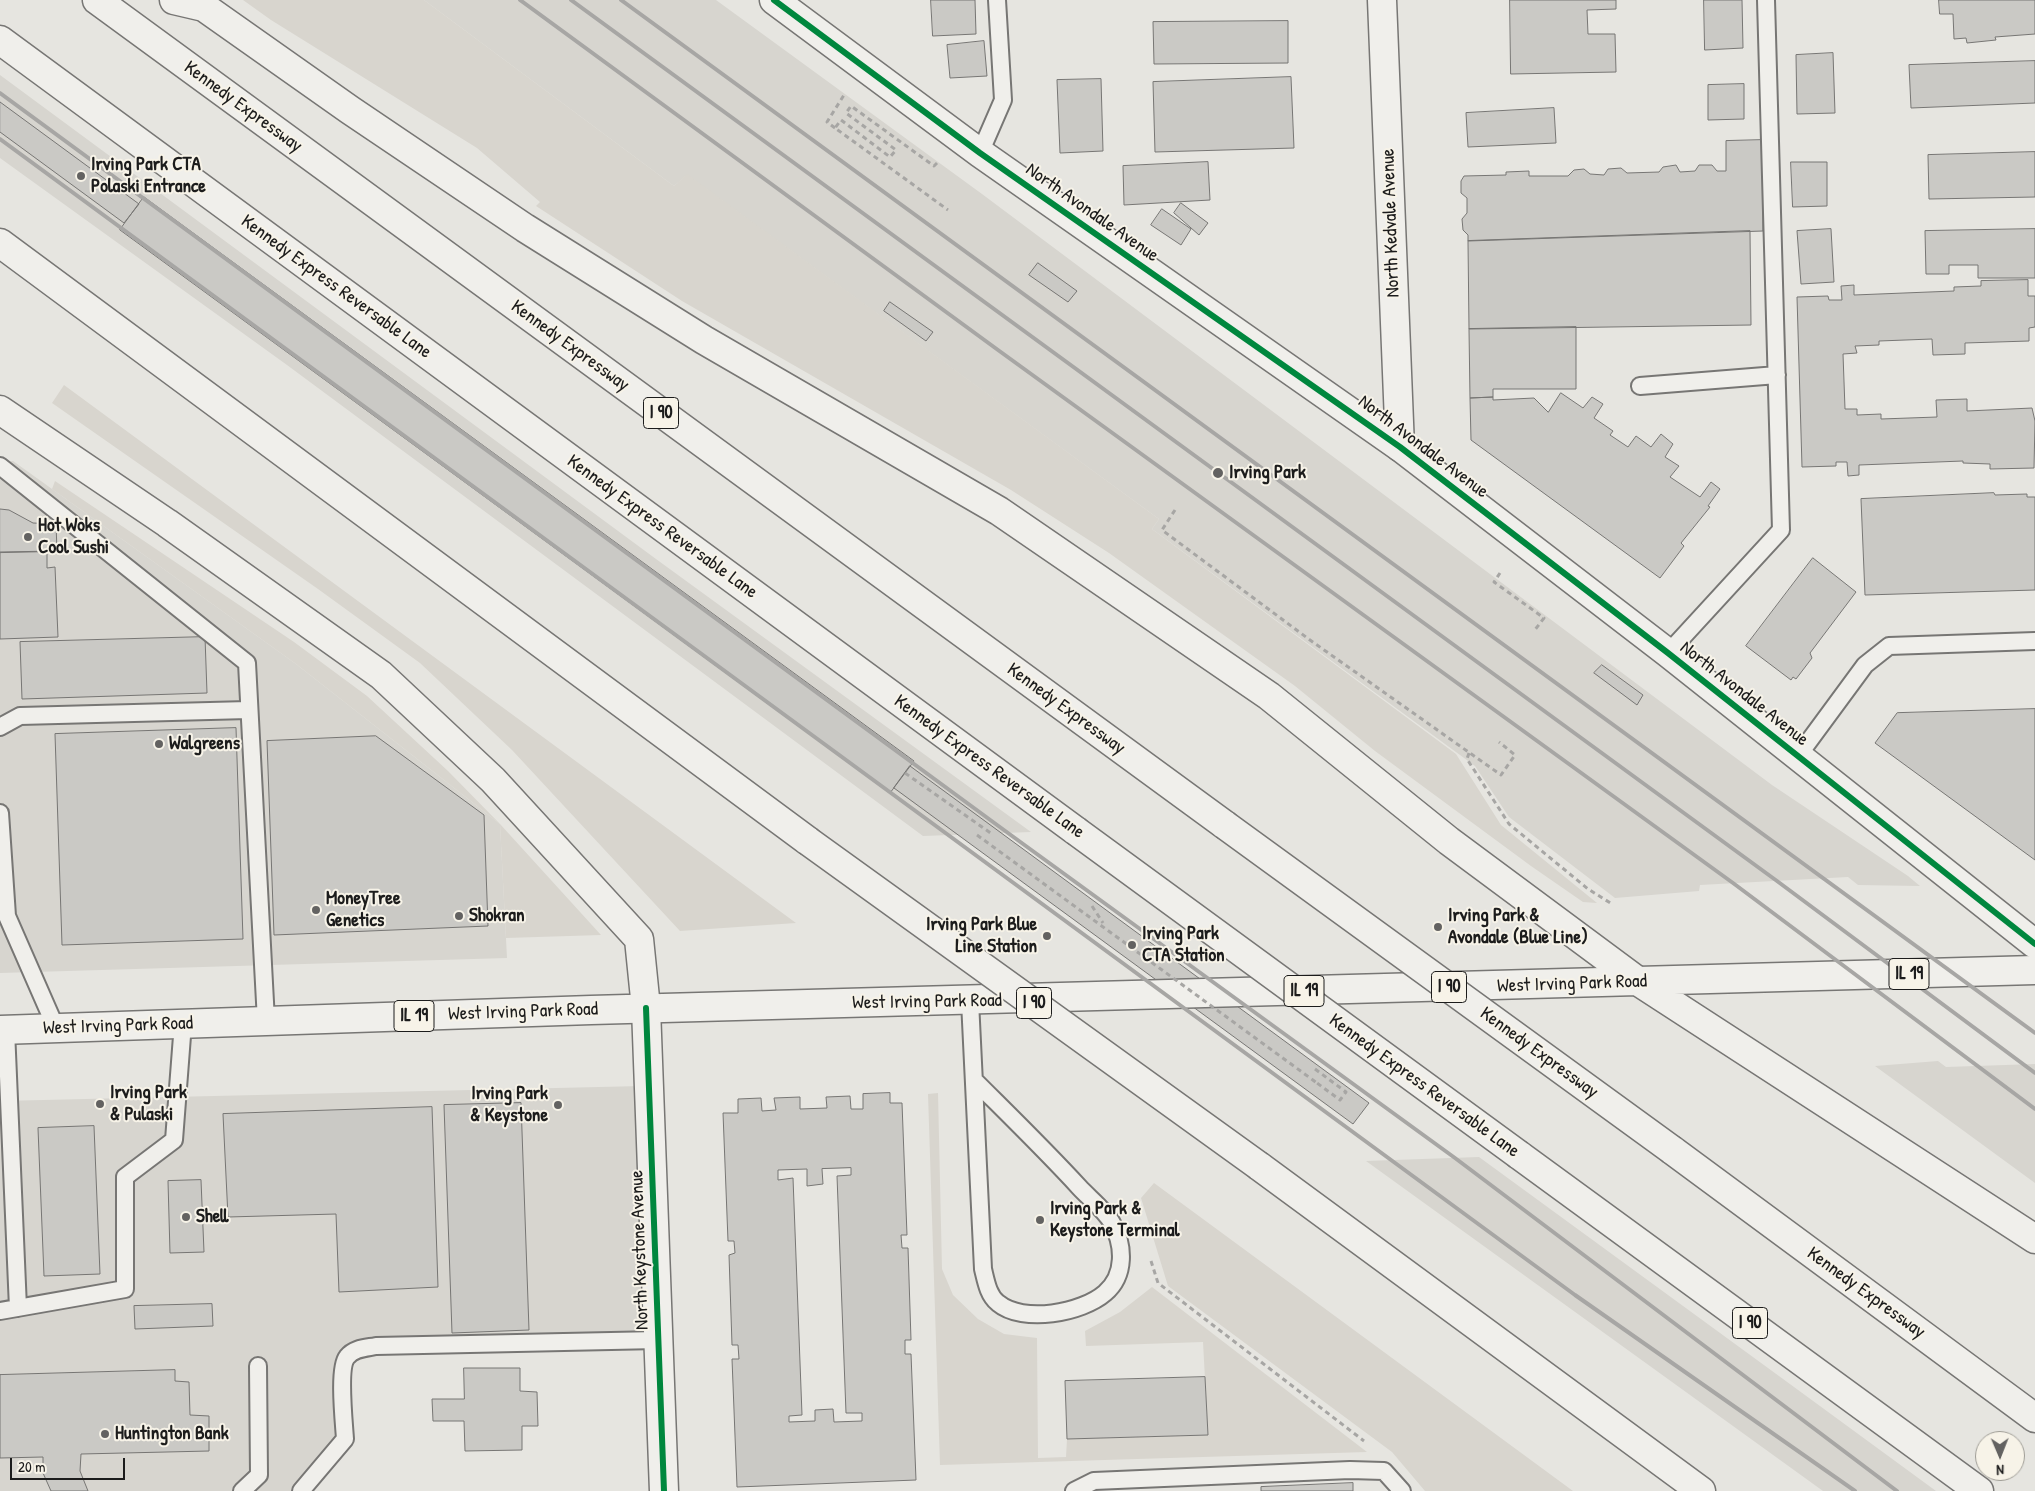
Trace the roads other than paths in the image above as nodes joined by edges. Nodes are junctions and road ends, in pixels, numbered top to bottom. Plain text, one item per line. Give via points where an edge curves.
1 (98, 0) edge
2 (174, 0) edge
3 (774, 0) edge
4 (997, 0) edge
5 (1382, 0) edge
6 (1766, 0) edge
7 (0, 40) edge
8 (980, 153) junction
9 (0, 243) edge
10 (1777, 375) junction
11 (1640, 386) dead end
12 (0, 410) edge
13 (1400, 446) junction
14 (0, 466) edge
15 (2035, 641) edge
16 (1668, 653) junction
17 (248, 710) junction
18 (0, 727) edge
19 (1798, 756) junction
20 (0, 814) edge
21 (2035, 944) edge
22 (2035, 970) edge
23 (1639, 982) junction
24 (970, 1001) junction
25 (646, 1008) junction
26 (266, 1021) junction
27 (184, 1024) junction
28 (56, 1028) junction
29 (3, 1030) edge
30 (975, 1081) junction
31 (7, 1187) edge
32 (2035, 1239) edge
33 (18, 1308) junction
34 (0, 1311) edge
35 (658, 1340) junction
36 (258, 1366) dead end
37 (2035, 1418) edge
38 (242, 1491) edge
39 (301, 1491) edge
40 (664, 1491) edge
41 (1074, 1491) edge
42 (1402, 1491) edge
43 (1702, 1491) edge
44 (1980, 1491) edge

1 - 37 main road, Kennedy Expressway / I 90, bridge
2 - 23 main road via 204,7 524,228 704,340 999,511 1269,696 1449,841
3 - 8 main road, North Avondale Avenue
4 - 8 lane via 1003,100
5 - 13 main road, North Kedvale Avenue
6 - 10 lane
7 - 44 main road, Kennedy Express Reversable Lane / I 90, bridge
8 - 13 main road, North Avondale Avenue
9 - 43 main road, I 90, bridge via 808,841
10 - 11 lane
10 - 16 lane via 1781,530
12 - 25 main road, North Keystone Avenue via 167,523 381,675 493,780 639,939
13 - 16 main road, North Avondale Avenue
14 - 17 lane via 247,663
15 - 19 lane via 1889,646 1865,665
16 - 19 main road, North Avondale Avenue
17 - 18 lane via 20,716
17 - 26 lane
19 - 21 main road, North Avondale Avenue
20 - 28 lane via 7,916
22 - 23 main road, West Irving Park Road / IL 19
23 - 24 main road, West Irving Park Road / IL 19
23 - 32 main road
24 - 25 main road, West Irving Park Road / IL 19
24 - 30 lane
25 - 26 main road, West Irving Park Road / IL 19
25 - 35 main road, North Keystone Avenue
26 - 27 main road, West Irving Park Road / IL 19
27 - 28 main road, West Irving Park Road / IL 19
27 - 33 lane via 174,1140 125,1177 125,1289
28 - 29 main road, West Irving Park Road / IL 19
29 - 31 lane
30 - 30 lane via 1112,1222 1121,1244 1117,1276 1105,1292 1084,1304 1047,1314 1023,1314 998,1303 988,1290 983,1269
31 - 33 lane
33 - 34 lane
35 - 39 lane via 357,1349 347,1357 342,1368 345,1440
35 - 40 main road, North Keystone Avenue
36 - 38 lane via 259,1475
41 - 42 lane via 1094,1481 1350,1470 1384,1471

